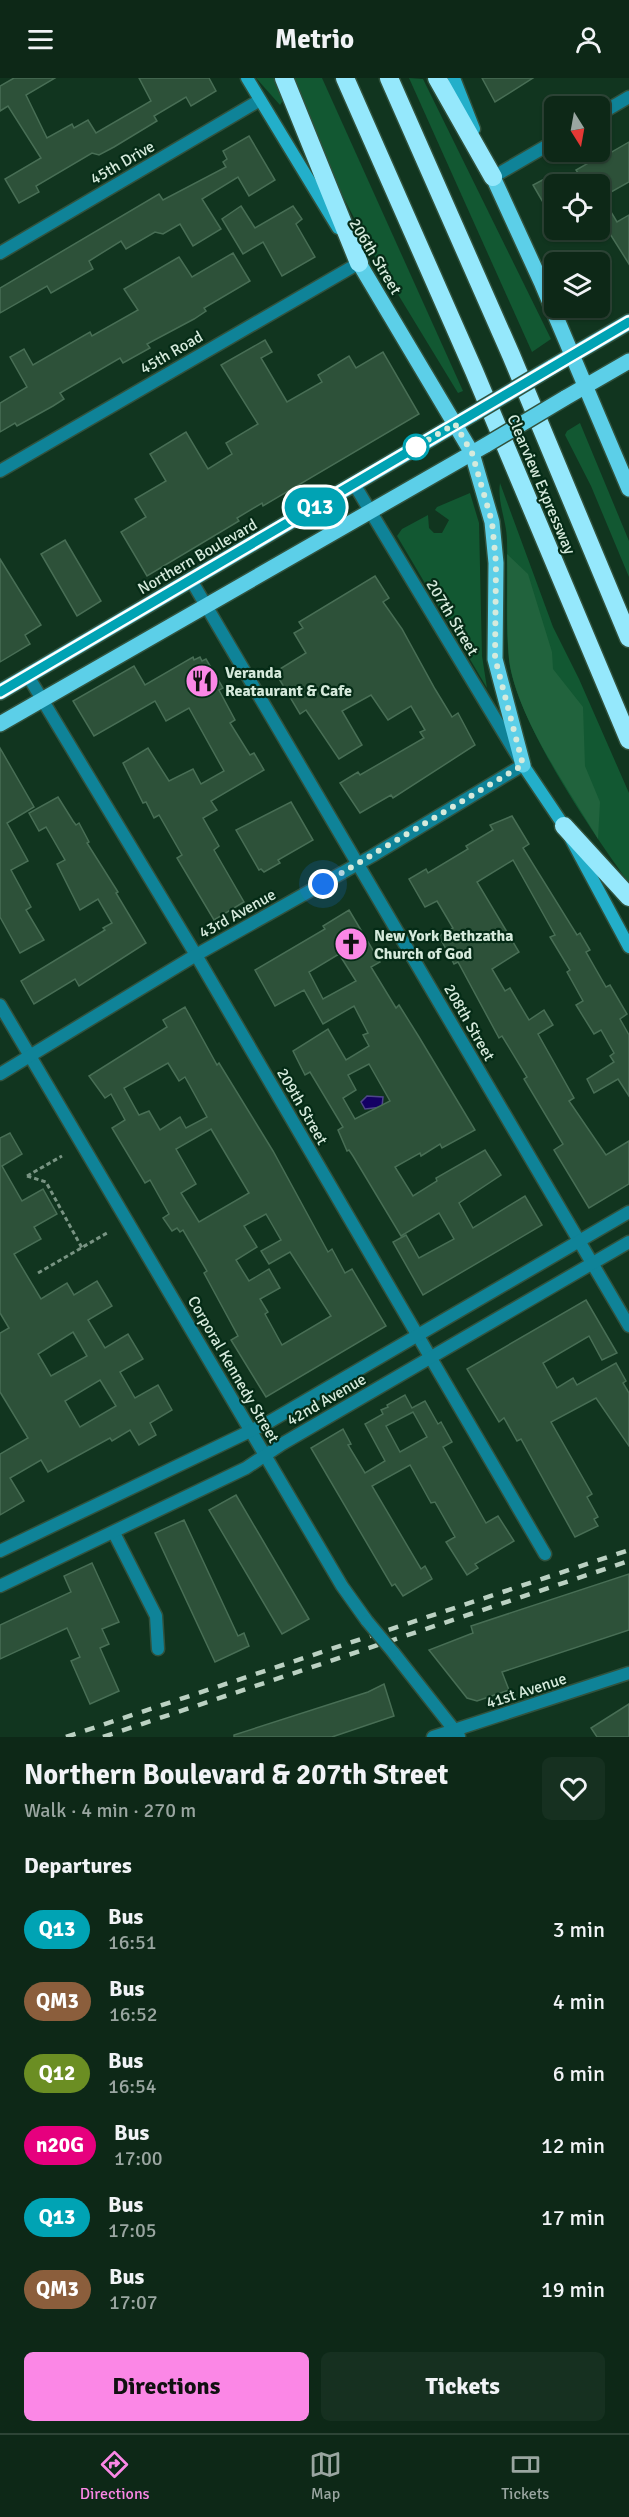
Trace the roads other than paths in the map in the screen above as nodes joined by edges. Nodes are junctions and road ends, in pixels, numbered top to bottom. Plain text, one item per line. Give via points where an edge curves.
1 (247, 78) edge
2 (284, 78) edge
3 (345, 78) edge
4 (389, 78) edge
5 (437, 78) edge
6 (454, 78) edge
7 (629, 98) edge
8 (260, 100) junction
9 (610, 108) edge
10 (544, 147) edge
11 (493, 177) junction
12 (0, 253) edge
13 (359, 262) junction
14 (629, 322) edge
15 (573, 355) junction
16 (629, 361) edge
17 (586, 386) junction
18 (455, 424) junction
19 (472, 453) junction
20 (0, 471) edge
21 (354, 484) junction
22 (629, 489) edge
23 (370, 511) junction
24 (191, 580) junction
25 (206, 606) junction
26 (629, 638) edge
27 (28, 676) junction
28 (0, 692) edge
29 (43, 699) junction
30 (0, 724) edge
31 (629, 740) edge
32 (523, 765) junction
33 (564, 826) junction
34 (359, 863) junction
35 (629, 897) edge
36 (629, 947) edge
37 (196, 955) junction
38 (0, 1005) edge
39 (30, 1056) junction
40 (0, 1074) edge
41 (629, 1212) edge
42 (579, 1241) junction
43 (629, 1242) edge
44 (592, 1263) junction
45 (629, 1326) edge
46 (418, 1335) junction
47 (431, 1358) junction
48 (251, 1431) junction
49 (266, 1456) junction
50 (114, 1533) junction
51 (0, 1551) edge
52 (545, 1554) dead end
53 (0, 1586) edge
54 (158, 1649) dead end
55 (629, 1673) edge
56 (458, 1733) edge
57 (433, 1737) edge

1 - 8 street, 206th Street
2 - 13 highway
3 - 31 highway, Clearview Expressway via 474,371
4 - 26 highway, Clearview Expressway
5 - 11 highway
6 - 11 street
7 - 9 street
8 - 12 street, 45th Drive
8 - 13 street, 206th Street
10 - 11 street
11 - 15 main road
13 - 18 main road, 206th Street
13 - 20 street, 45th Road
14 - 15 main road, Northern Boulevard
15 - 17 main road
15 - 18 main road, Northern Boulevard, bridge
16 - 17 main road
17 - 19 main road, bridge
17 - 22 main road
18 - 19 main road, 206th Street
18 - 21 main road, Northern Boulevard
19 - 23 main road
19 - 32 main road, 206th Street via 492,522 496,563 495,658
21 - 23 street, 207th Street
21 - 24 main road, Northern Boulevard
23 - 25 main road
23 - 32 street, 207th Street
24 - 25 street, 208th Street
24 - 27 main road, Northern Boulevard
25 - 29 main road
25 - 34 street, 208th Street
27 - 28 main road, Northern Boulevard
27 - 29 street, 209th Street
29 - 30 main road
29 - 37 street, 209th Street
32 - 33 street, 207th Street
32 - 34 street, 43rd Avenue
33 - 35 highway
33 - 36 street
34 - 37 street, 43rd Avenue
34 - 42 street, 208th Street
37 - 39 street, 43rd Avenue
37 - 46 street, 209th Street
38 - 39 street, Corporal Kennedy Street
39 - 40 street, 43rd Avenue
39 - 48 street, Corporal Kennedy Street
41 - 42 street, 42nd Avenue
42 - 44 street, 208th Street
42 - 46 street, 42nd Avenue
43 - 44 street, 42nd Avenue
44 - 45 street, 208th Street
44 - 47 street, 42nd Avenue
46 - 47 street, 209th Street
46 - 48 street, 42nd Avenue
47 - 49 street, 42nd Avenue
47 - 52 street, 209th Street
48 - 49 street, Corporal Kennedy Street
48 - 51 street, 42nd Avenue
49 - 50 street, 42nd Avenue
49 - 56 street, Corporal Kennedy Street, bridge via 342,1586
50 - 53 street, 42nd Avenue
50 - 54 street via 156,1616
55 - 56 street, 41st Avenue
56 - 57 street, 41st Avenue

